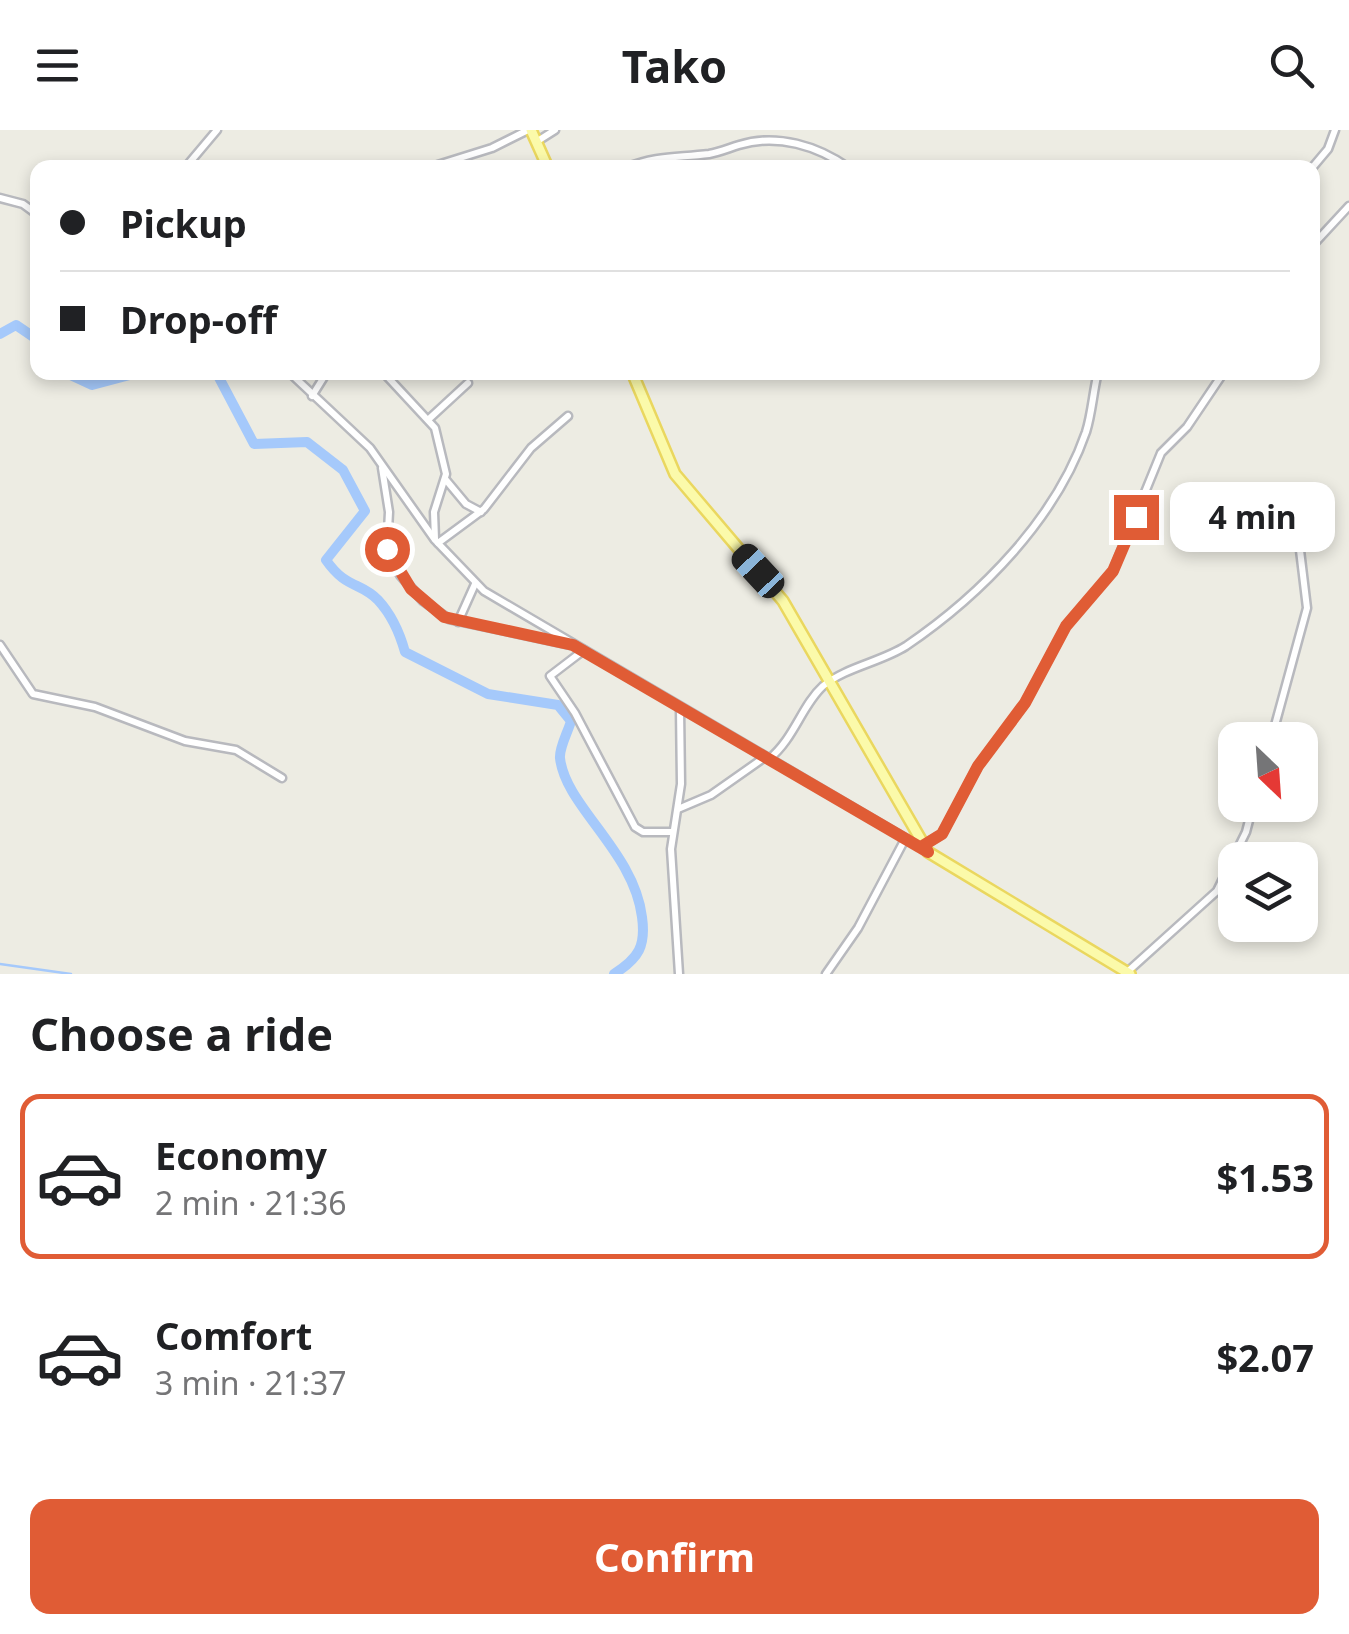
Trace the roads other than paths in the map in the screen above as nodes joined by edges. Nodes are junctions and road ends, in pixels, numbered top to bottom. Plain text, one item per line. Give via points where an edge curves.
1 (217, 130) edge
2 (529, 130) edge
3 (555, 130) edge
4 (1335, 130) edge
5 (536, 142) junction
6 (193, 160) edge
7 (454, 160) edge
8 (544, 160) edge
9 (647, 160) edge
10 (835, 160) edge
11 (1319, 160) edge
12 (0, 198) edge
13 (1349, 206) edge
14 (30, 209) edge
15 (1320, 237) edge
16 (297, 380) edge
17 (322, 380) edge
18 (391, 380) edge
19 (635, 380) edge
20 (1096, 380) edge
21 (1219, 380) edge
22 (468, 384) dead end
23 (312, 396) junction
24 (568, 416) dead end
25 (430, 418) junction
26 (381, 462) junction
27 (446, 480) junction
28 (1295, 508) dead end
29 (480, 512) junction
30 (436, 542) junction
31 (476, 584) junction
32 (458, 622) junction
33 (0, 645) edge
34 (573, 645) junction
35 (584, 650) junction
36 (830, 682) junction
37 (680, 708) junction
38 (1276, 722) edge
39 (767, 758) junction
40 (282, 778) dead end
41 (678, 809) junction
42 (1249, 822) edge
43 (673, 832) junction
44 (904, 841) junction
45 (926, 848) junction
46 (1128, 973) edge
47 (679, 974) edge
48 (826, 974) edge

1 - 6 street
2 - 5 main road
2 - 7 street
3 - 5 street
4 - 11 street
5 - 8 main road
9 - 10 street via 782,142 810,146
12 - 14 street
13 - 15 street
16 - 23 street
17 - 23 street
18 - 25 street
19 - 36 main road via 675,474 772,586
20 - 36 street via 1074,462 1031,532 911,642
21 - 45 street via 1161,454 1113,571 1066,626 1025,703 978,766 942,834
22 - 25 street
23 - 26 street
24 - 29 street
25 - 27 street
26 - 30 street
26 - 32 street via 393,563 423,602
27 - 29 street
27 - 30 street via 434,512
28 - 38 street via 1307,608
29 - 30 street
30 - 31 street
31 - 32 street
31 - 34 street
32 - 34 street
33 - 40 street via 33,694 238,751
34 - 35 street
35 - 37 street
35 - 43 street via 550,676 635,827
36 - 39 street via 782,749
36 - 45 main road
37 - 39 street
37 - 41 street
39 - 41 street via 711,796
39 - 44 street
41 - 43 street
42 - 46 street via 1217,891
43 - 47 street
44 - 45 street
44 - 48 street
45 - 46 main road

